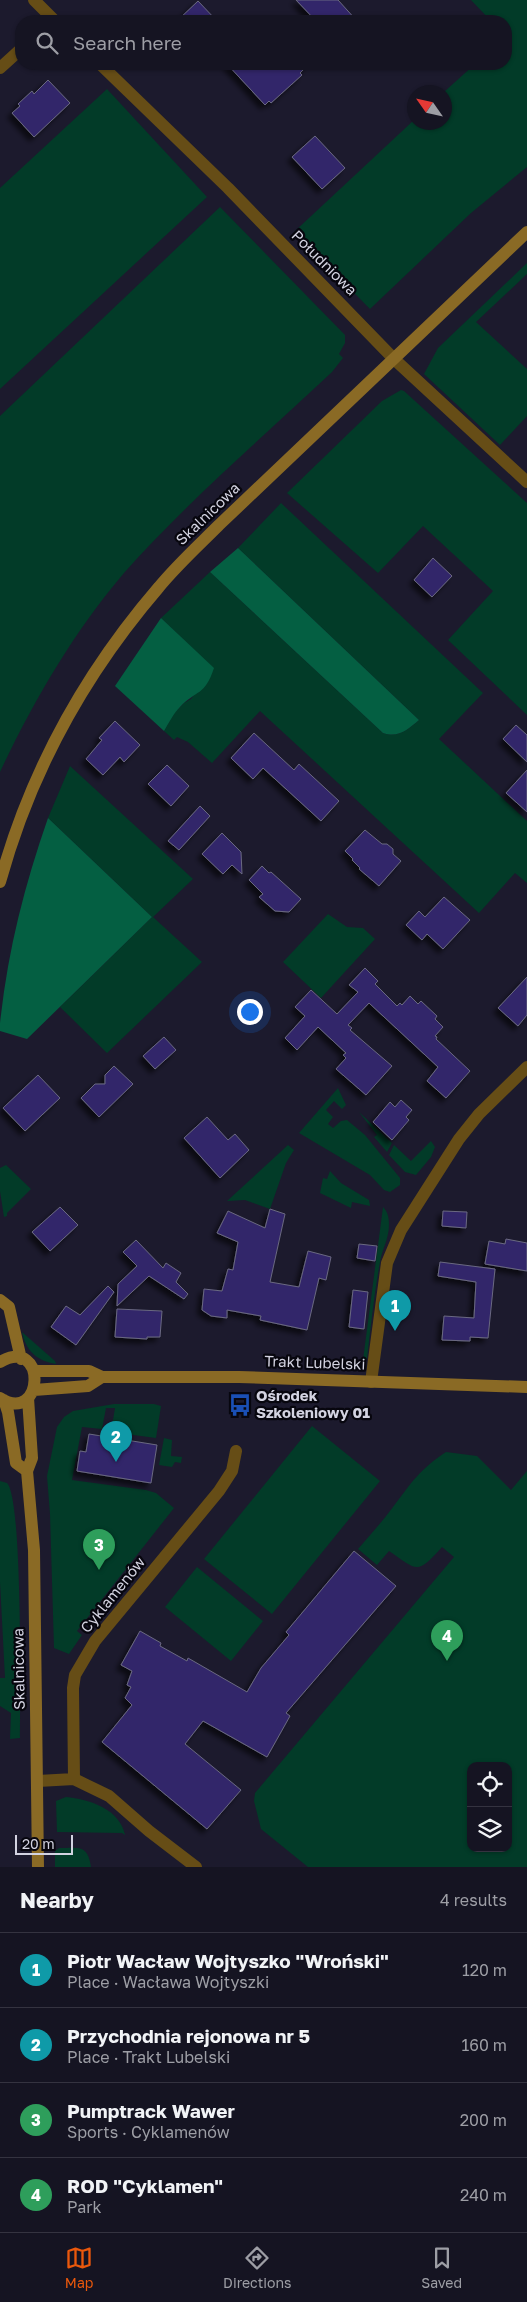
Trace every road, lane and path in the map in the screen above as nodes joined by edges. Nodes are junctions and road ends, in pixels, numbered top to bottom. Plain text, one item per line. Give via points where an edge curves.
1 (34, 0) edge
2 (49, 15) edge
3 (15, 54) edge
4 (0, 68) edge
5 (106, 70) edge
6 (527, 232) edge
7 (394, 359) junction
8 (527, 482) edge
9 (0, 882) edge
10 (527, 1066) edge
11 (0, 1300) edge
12 (22, 1359) junction
13 (0, 1362) edge
14 (34, 1371) junction
15 (102, 1378) junction
16 (371, 1382) junction
17 (527, 1387) edge
18 (31, 1394) junction
19 (2, 1399) edge
20 (236, 1451) dead end
21 (27, 1471) junction
22 (74, 1779) junction
23 (38, 1781) junction
24 (38, 1867) edge
25 (196, 1867) edge

1 - 2 street
3 - 4 street
5 - 7 street, Południowa via 228,188
6 - 7 street, Skalnicowa
7 - 8 street, Południowa
7 - 9 street, Skalnicowa via 178,566 120,635 79,697 50,752 18,822
10 - 16 street via 459,1139 401,1230 387,1263
11 - 12 street via 9,1307
12 - 13 street via 8,1358
12 - 14 street
14 - 15 street, Trakt Lubelski via 89,1371
14 - 18 street, Skalnicowa via 36,1380
15 - 16 street, Trakt Lubelski via 216,1376
15 - 18 street, Trakt Lubelski via 88,1386
16 - 17 street, Trakt Lubelski
18 - 19 street, Trakt Lubelski via 18,1402
18 - 21 street, Skalnicowa via 32,1458
19 - 21 street, Skalnicowa via 8,1412 16,1463
20 - 22 street, Cyklamenów via 232,1471 219,1491 95,1641 76,1675
21 - 23 street, Skalnicowa via 34,1550
22 - 23 street
22 - 25 street via 110,1796
23 - 24 street, Skalnicowa

